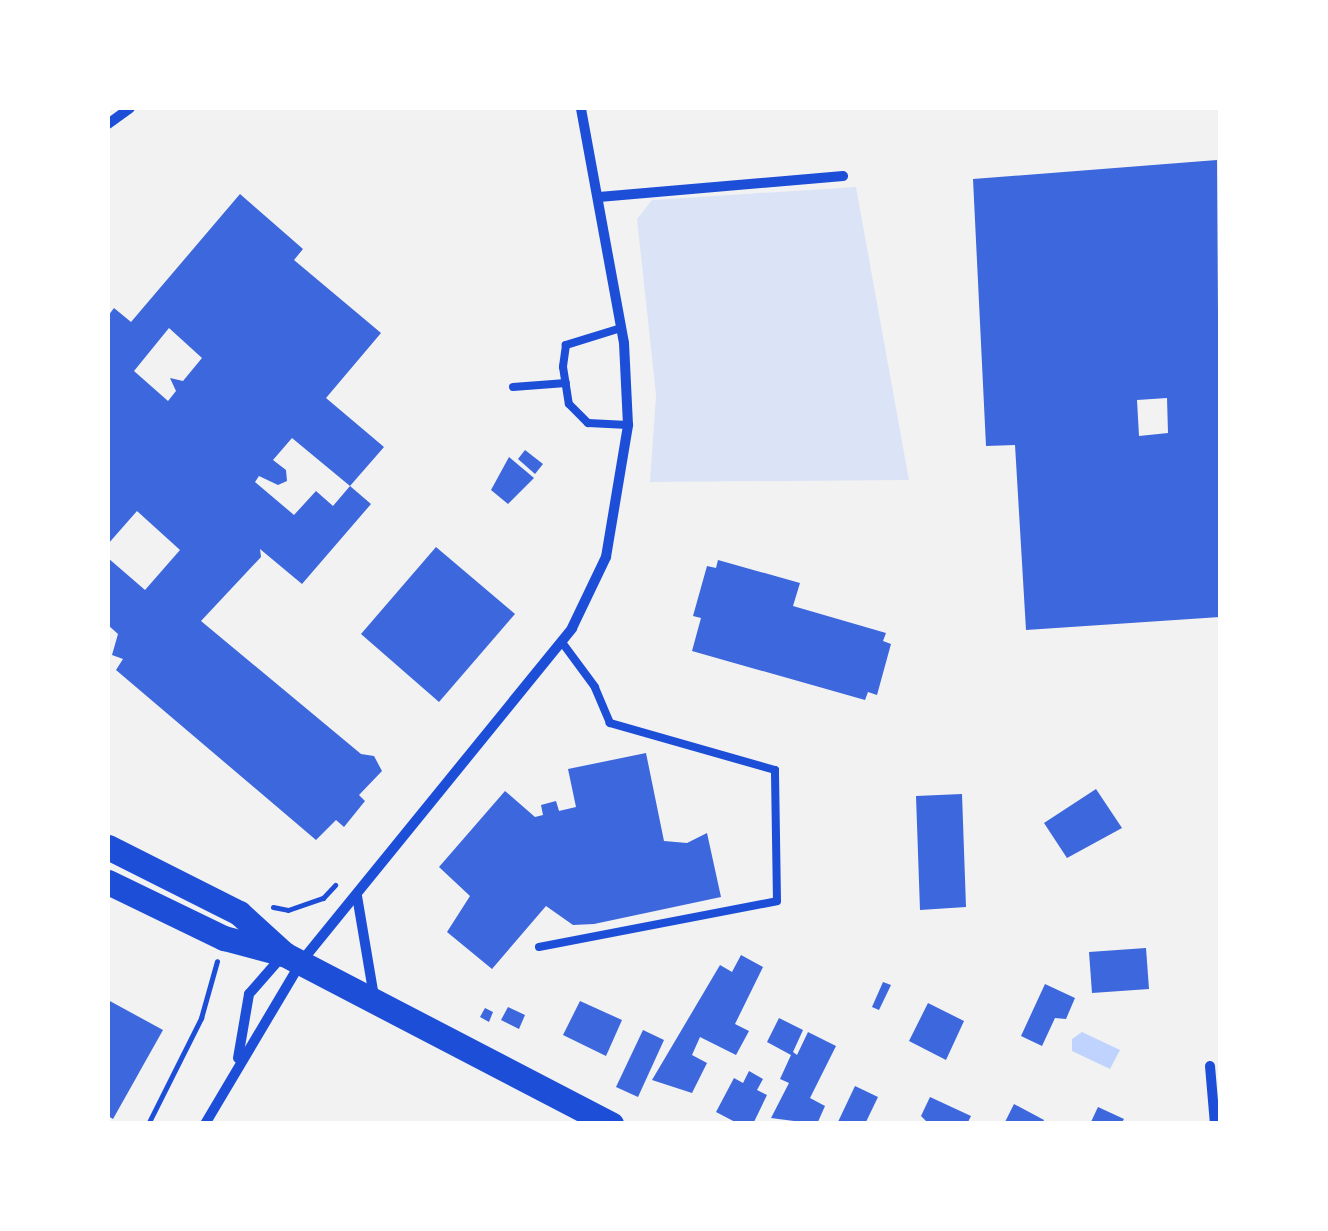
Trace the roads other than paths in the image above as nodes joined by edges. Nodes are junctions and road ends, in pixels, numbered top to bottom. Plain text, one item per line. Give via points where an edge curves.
1 (130, 108) edge
2 (581, 108) edge
3 (108, 124) edge
4 (842, 176) dead end
5 (599, 196) junction
6 (621, 328) junction
7 (566, 383) junction
8 (513, 388) dead end
9 (628, 425) junction
10 (562, 641) junction
11 (108, 846) edge
12 (108, 882) edge
13 (357, 895) junction
14 (539, 946) dead end
15 (292, 958) junction
16 (375, 1000) junction
17 (238, 1059) junction
18 (1210, 1066) dead end
19 (580, 1116) edge
20 (204, 1124) edge
21 (611, 1124) edge
22 (1215, 1124) edge

1 - 3 street
2 - 5 street
4 - 5 street
5 - 6 street
6 - 7 lane via 566,345
6 - 9 street
7 - 8 lane
7 - 9 lane via 569,404 588,422
9 - 10 street via 606,556
10 - 13 street
10 - 14 lane via 595,686 610,723 774,770 777,901
11 - 15 main road via 248,920
12 - 15 main road via 224,938
13 - 15 street
13 - 16 street
15 - 16 main road
15 - 17 street via 275,1011
15 - 17 street via 248,994
16 - 19 main road
17 - 20 street
18 - 22 street
19 - 21 main road

